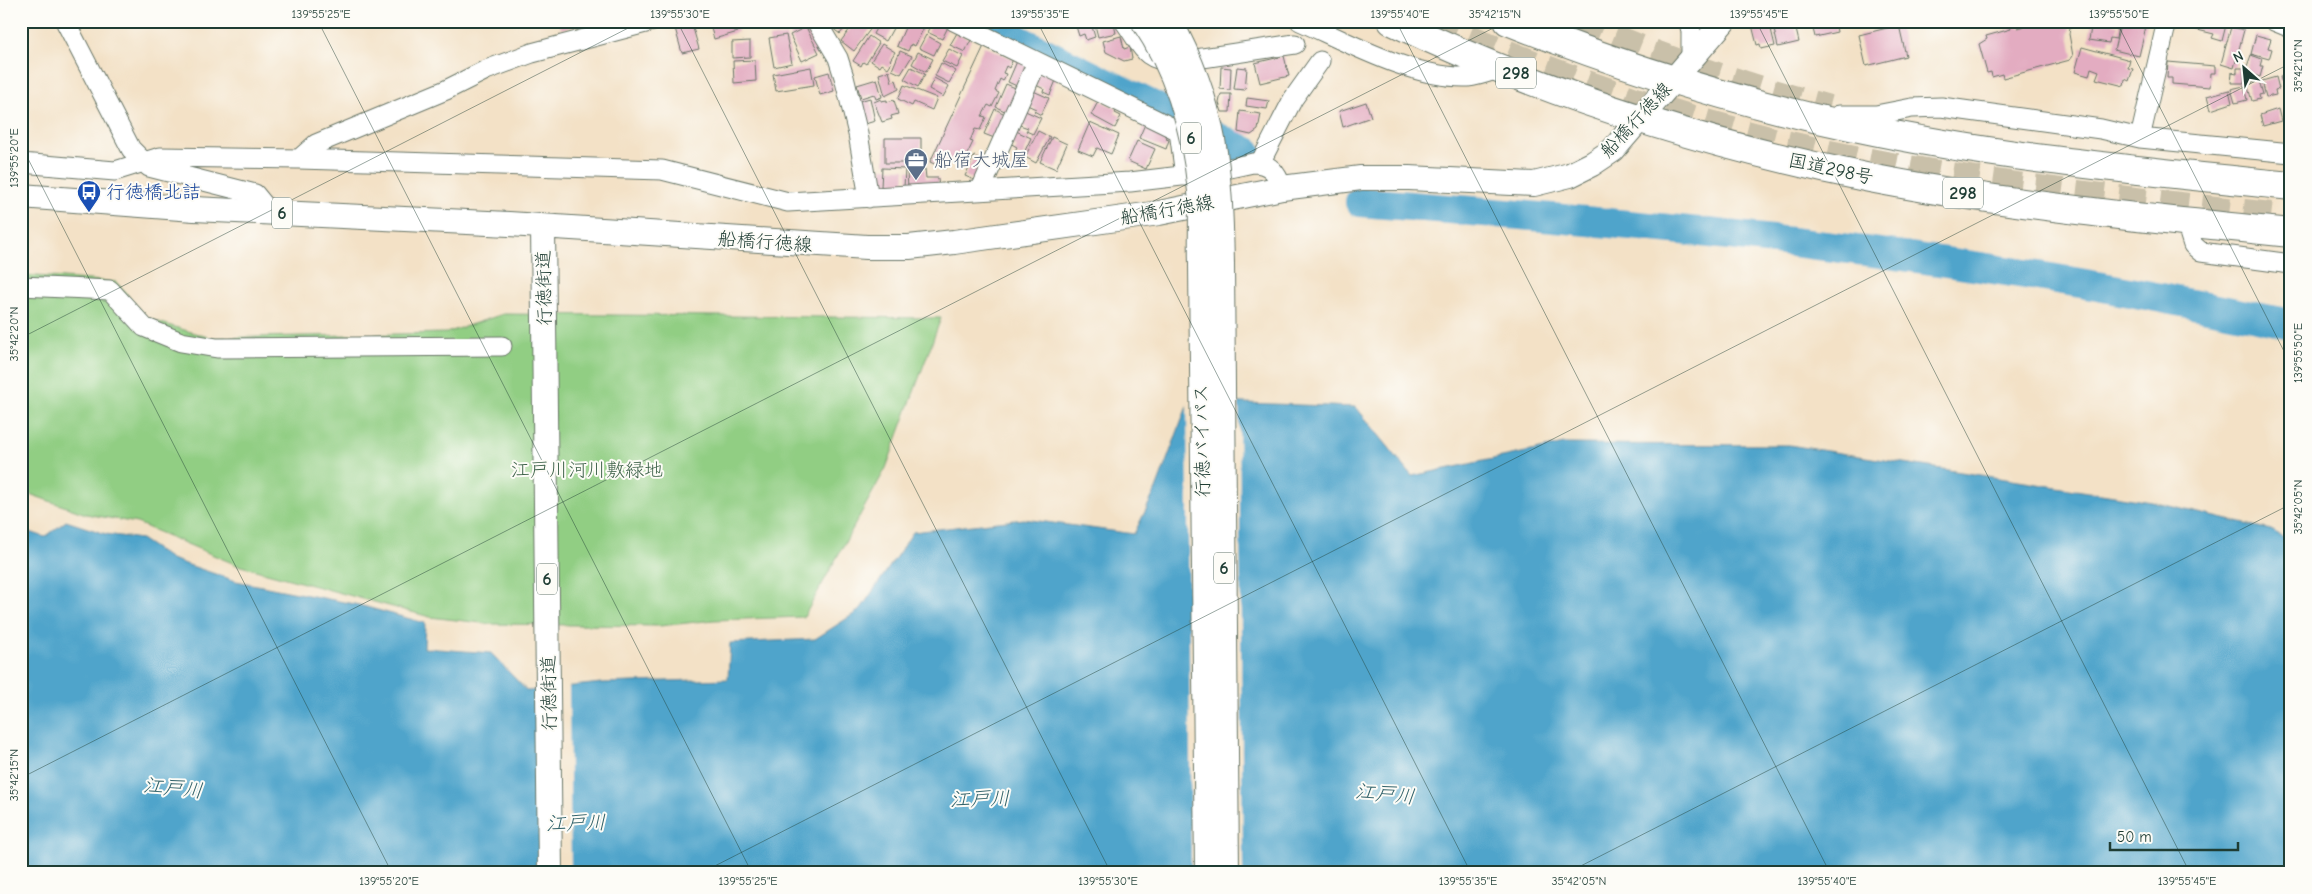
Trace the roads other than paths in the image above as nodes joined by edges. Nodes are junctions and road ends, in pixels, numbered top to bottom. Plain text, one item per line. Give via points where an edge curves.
1 (65, 21) edge
2 (653, 21) edge
3 (816, 21) edge
4 (954, 21) edge
5 (1124, 21) edge
6 (1143, 21) edge
7 (1170, 21) edge
8 (1300, 21) edge
9 (1392, 21) edge
10 (1508, 21) edge
11 (1689, 21) edge
12 (1724, 21) edge
13 (2167, 21) edge
14 (2274, 21) edge
15 (2291, 28) edge
16 (1295, 44) dead end
17 (1320, 61) dead end
18 (1037, 62) junction
19 (1176, 62) junction
20 (1501, 68) junction
21 (1682, 70) junction
22 (1797, 114) junction
23 (1642, 119) junction
24 (2140, 138) junction
25 (2291, 154) edge
26 (299, 159) junction
27 (142, 162) junction
28 (21, 163) edge
29 (1260, 163) junction
30 (1207, 173) junction
31 (1185, 176) junction
32 (2291, 186) edge
33 (1282, 188) junction
34 (981, 190) junction
35 (21, 196) edge
36 (869, 198) junction
37 (267, 212) junction
38 (2186, 223) junction
39 (544, 227) junction
40 (2291, 233) edge
41 (2291, 264) edge
42 (21, 286) edge
43 (502, 346) dead end
44 (550, 873) edge
45 (1207, 873) edge
46 (1227, 873) edge

1 - 27 street via 131,149
2 - 26 street via 532,53 486,70 316,144
3 - 36 street via 838,58 844,77
4 - 18 street
5 - 19 street via 1145,52 1160,62
6 - 45 main road, 行徳バイパス / 6, bridge via 1183,103 1200,192
7 - 46 main road, 行徳バイパス / 6, bridge via 1202,90 1215,144 1220,198
8 - 20 street via 1415,70 1441,76 1470,77
9 - 20 highway, 国道298号 / 298
10 - 21 highway, 298 via 1557,41
11 - 21 street via 1691,32
12 - 21 main road, 船橋行徳線
13 - 24 street
14 - 15 street
16 - 19 street
17 - 29 street via 1293,99
18 - 31 street via 1179,131
18 - 34 street
19 - 30 street via 1192,100
20 - 23 highway, 国道298号 / 298
21 - 22 highway, 298
21 - 23 main road, 船橋行徳線
22 - 24 street via 1876,114 1941,107 2101,129
22 - 32 highway, 298 via 1914,139 2036,158
23 - 33 main road, 船橋行徳線 via 1606,155 1580,171 1555,180 1534,184 1361,178
23 - 38 highway, 国道298号 / 298 via 1749,150 1872,178 2021,202
24 - 25 street
26 - 27 street via 160,157
26 - 36 street via 662,170 788,202
27 - 28 street via 115,171
27 - 37 street via 157,170 255,194
29 - 30 street
29 - 33 street via 1277,173
30 - 31 street
31 - 34 street
33 - 39 main road, 船橋行徳線 via 1159,213 909,247 823,246
34 - 36 street
35 - 37 main road, 行徳街道 / 6
37 - 39 main road, 行徳街道 / 6
38 - 40 highway, 国道298号 / 298
38 - 41 street via 2193,245 2201,252
39 - 44 main road, 行徳街道 / 6
42 - 43 street via 110,290 144,327 181,342 217,348

